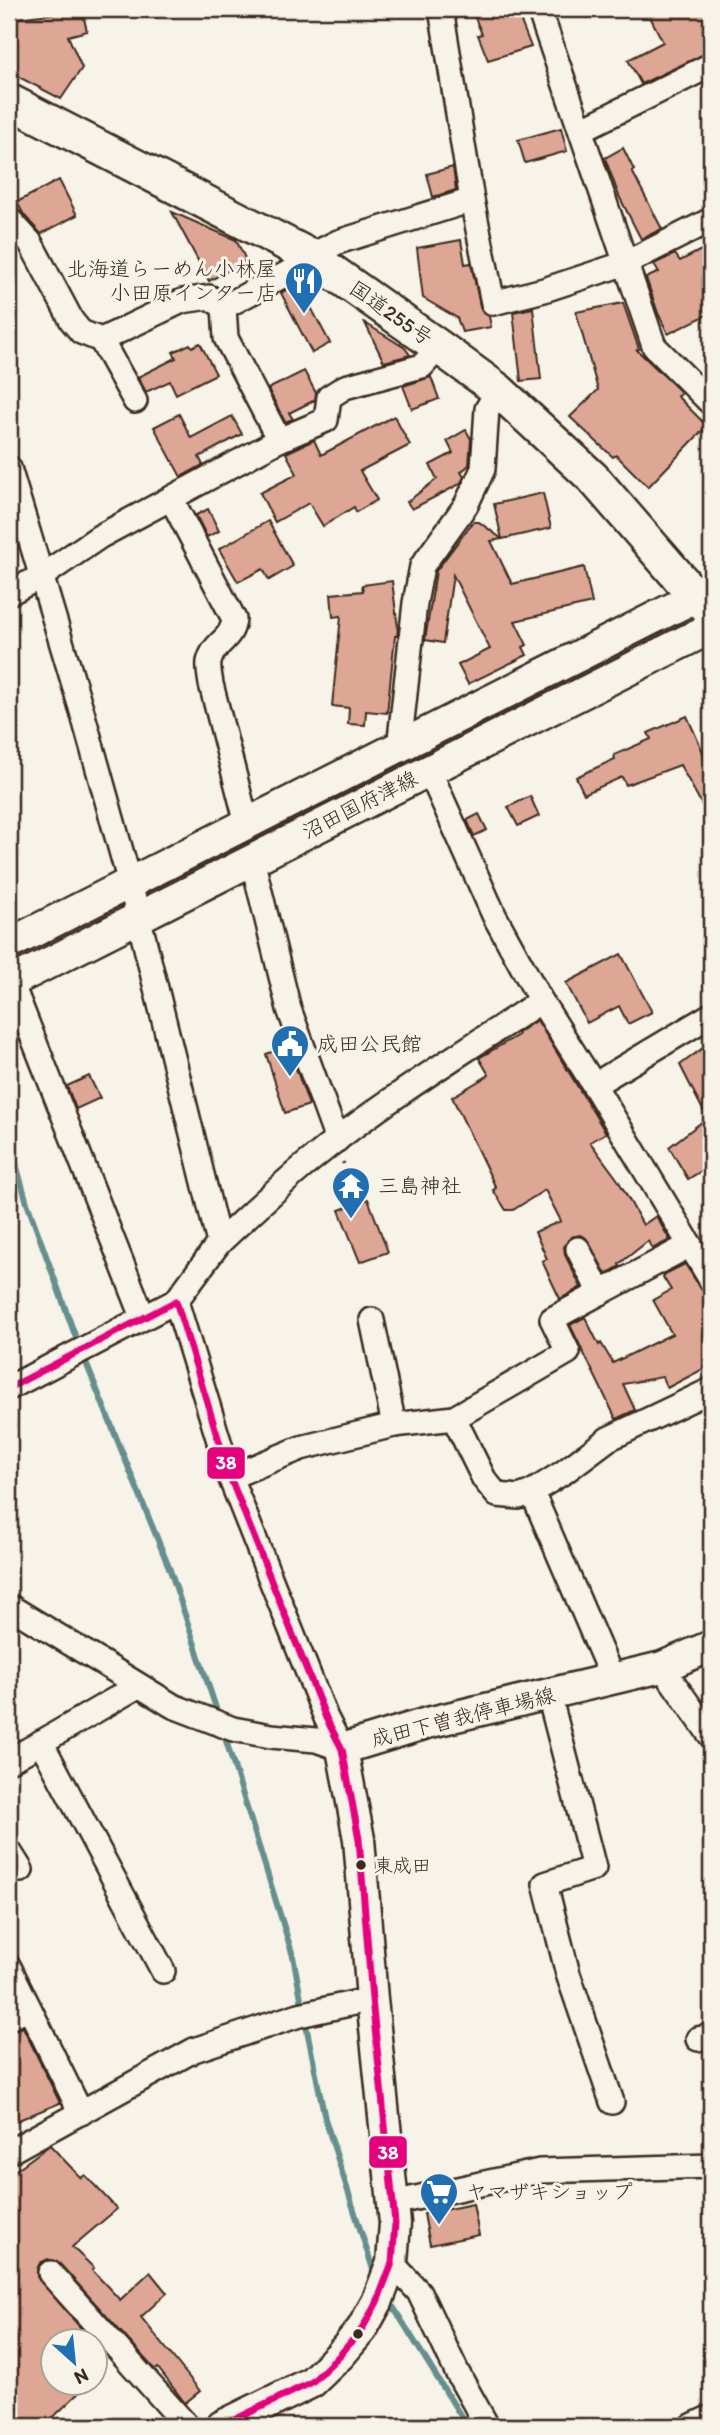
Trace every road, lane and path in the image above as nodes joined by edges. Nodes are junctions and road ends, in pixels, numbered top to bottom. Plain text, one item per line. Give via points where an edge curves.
1 (440, 9) edge
2 (539, 9) edge
3 (711, 65) edge
4 (9, 101) edge
5 (581, 130) junction
6 (472, 200) junction
7 (9, 219) edge
8 (711, 220) edge
9 (310, 256) junction
10 (626, 263) junction
11 (224, 307) junction
12 (101, 340) junction
13 (439, 347) junction
14 (498, 390) junction
15 (135, 401) dead end
16 (711, 403) edge
17 (279, 440) junction
18 (9, 468) edge
19 (172, 500) junction
20 (42, 576) junction
21 (9, 593) edge
22 (706, 599) edge
23 (711, 628) edge
24 (399, 748) junction
25 (429, 770) junction
26 (247, 824) junction
27 (252, 859) junction
28 (130, 883) junction
29 (137, 917) junction
30 (9, 944) edge
31 (10, 982) edge
32 (541, 1001) junction
33 (711, 1015) edge
34 (594, 1085) junction
35 (337, 1140) junction
36 (355, 1204) dead end
37 (219, 1243) junction
38 (690, 1245) junction
39 (578, 1249) dead end
40 (711, 1280) edge
41 (600, 1293) junction
42 (176, 1301) junction
43 (143, 1317) junction
44 (372, 1320) dead end
45 (9, 1388) edge
46 (711, 1391) edge
47 (454, 1418) junction
48 (394, 1425) junction
49 (230, 1476) junction
50 (532, 1492) junction
51 (9, 1606) edge
52 (711, 1646) edge
53 (662, 1667) junction
54 (613, 1680) junction
55 (138, 1686) junction
56 (549, 1695) junction
57 (711, 1736) edge
58 (41, 1742) junction
59 (342, 1749) junction
60 (9, 1761) edge
61 (9, 1967) edge
62 (163, 1971) dead end
63 (372, 1999) junction
64 (19, 2013) edge
65 (612, 2102) dead end
66 (81, 2113) junction
67 (9, 2152) edge
68 (711, 2166) edge
69 (393, 2203) junction
70 (392, 2263) junction
71 (50, 2273) dead end
72 (711, 2417) edge
73 (187, 2426) edge
74 (222, 2426) edge
75 (487, 2426) edge
76 (692, 2426) edge

1 - 6 street
2 - 5 street
3 - 5 street
4 - 9 highway, 国道255号
5 - 10 street
6 - 9 street via 338,242
6 - 10 street via 493,303
7 - 12 street via 30,242 72,321 81,332
8 - 10 street
9 - 11 street
9 - 13 highway, 国道255号
10 - 16 street via 654,346
11 - 12 street via 209,297 182,301
11 - 17 street via 226,338
12 - 15 street
13 - 14 highway, 国道255号
13 - 17 street via 422,366 345,387 329,397 326,420
14 - 22 highway, 国道255号 via 593,478
14 - 24 street via 487,409 483,470 466,505 422,566
17 - 19 street
18 - 20 street
19 - 20 street via 99,537
19 - 26 street via 234,619 233,630 214,649 209,663
20 - 21 street
20 - 28 street
22 - 24 main road, 沼田国府津線
23 - 25 main road, 沼田国府津線
24 - 26 main road, 沼田国府津線
25 - 27 main road, 沼田国府津線
25 - 32 street via 494,915
26 - 28 main road, 沼田国府津線
27 - 29 main road, 沼田国府津線
27 - 35 street via 289,1009
28 - 29 street
28 - 30 main road, 沼田国府津線
29 - 31 main road, 沼田国府津線
29 - 37 street
31 - 43 street
32 - 34 street
32 - 35 street
33 - 34 street
34 - 38 street
35 - 36 path
35 - 37 street
37 - 42 street
38 - 40 street
38 - 41 street
39 - 41 street
41 - 47 street via 552,1319 568,1352
42 - 43 street
42 - 49 street
43 - 45 street
44 - 48 street
46 - 50 street via 608,1438
47 - 48 street
47 - 50 street via 484,1479 497,1495 519,1497
48 - 49 street via 301,1448
49 - 59 street
50 - 54 street
51 - 55 street
52 - 53 main road, 成田下曽我停車場線
53 - 54 main road, 成田下曽我停車場線
53 - 57 street
54 - 56 main road, 成田下曽我停車場線
55 - 58 street
55 - 59 street via 222,1726 316,1740
56 - 59 main road, 成田下曽我停車場線 via 427,1723
56 - 65 street via 594,1868 545,1884 568,1974
58 - 60 street
58 - 62 street
59 - 63 main road, 成田下曽我停車場線 via 359,1839
61 - 64 street
63 - 66 street via 304,2014 194,2050
63 - 69 main road, 成田下曽我停車場線
64 - 66 street
66 - 67 street
68 - 69 street via 540,2171
69 - 70 main road, 成田下曽我停車場線
70 - 74 main road, 成田下曽我停車場線 via 362,2329 312,2382
70 - 75 street via 419,2292
71 - 73 street
72 - 76 street

